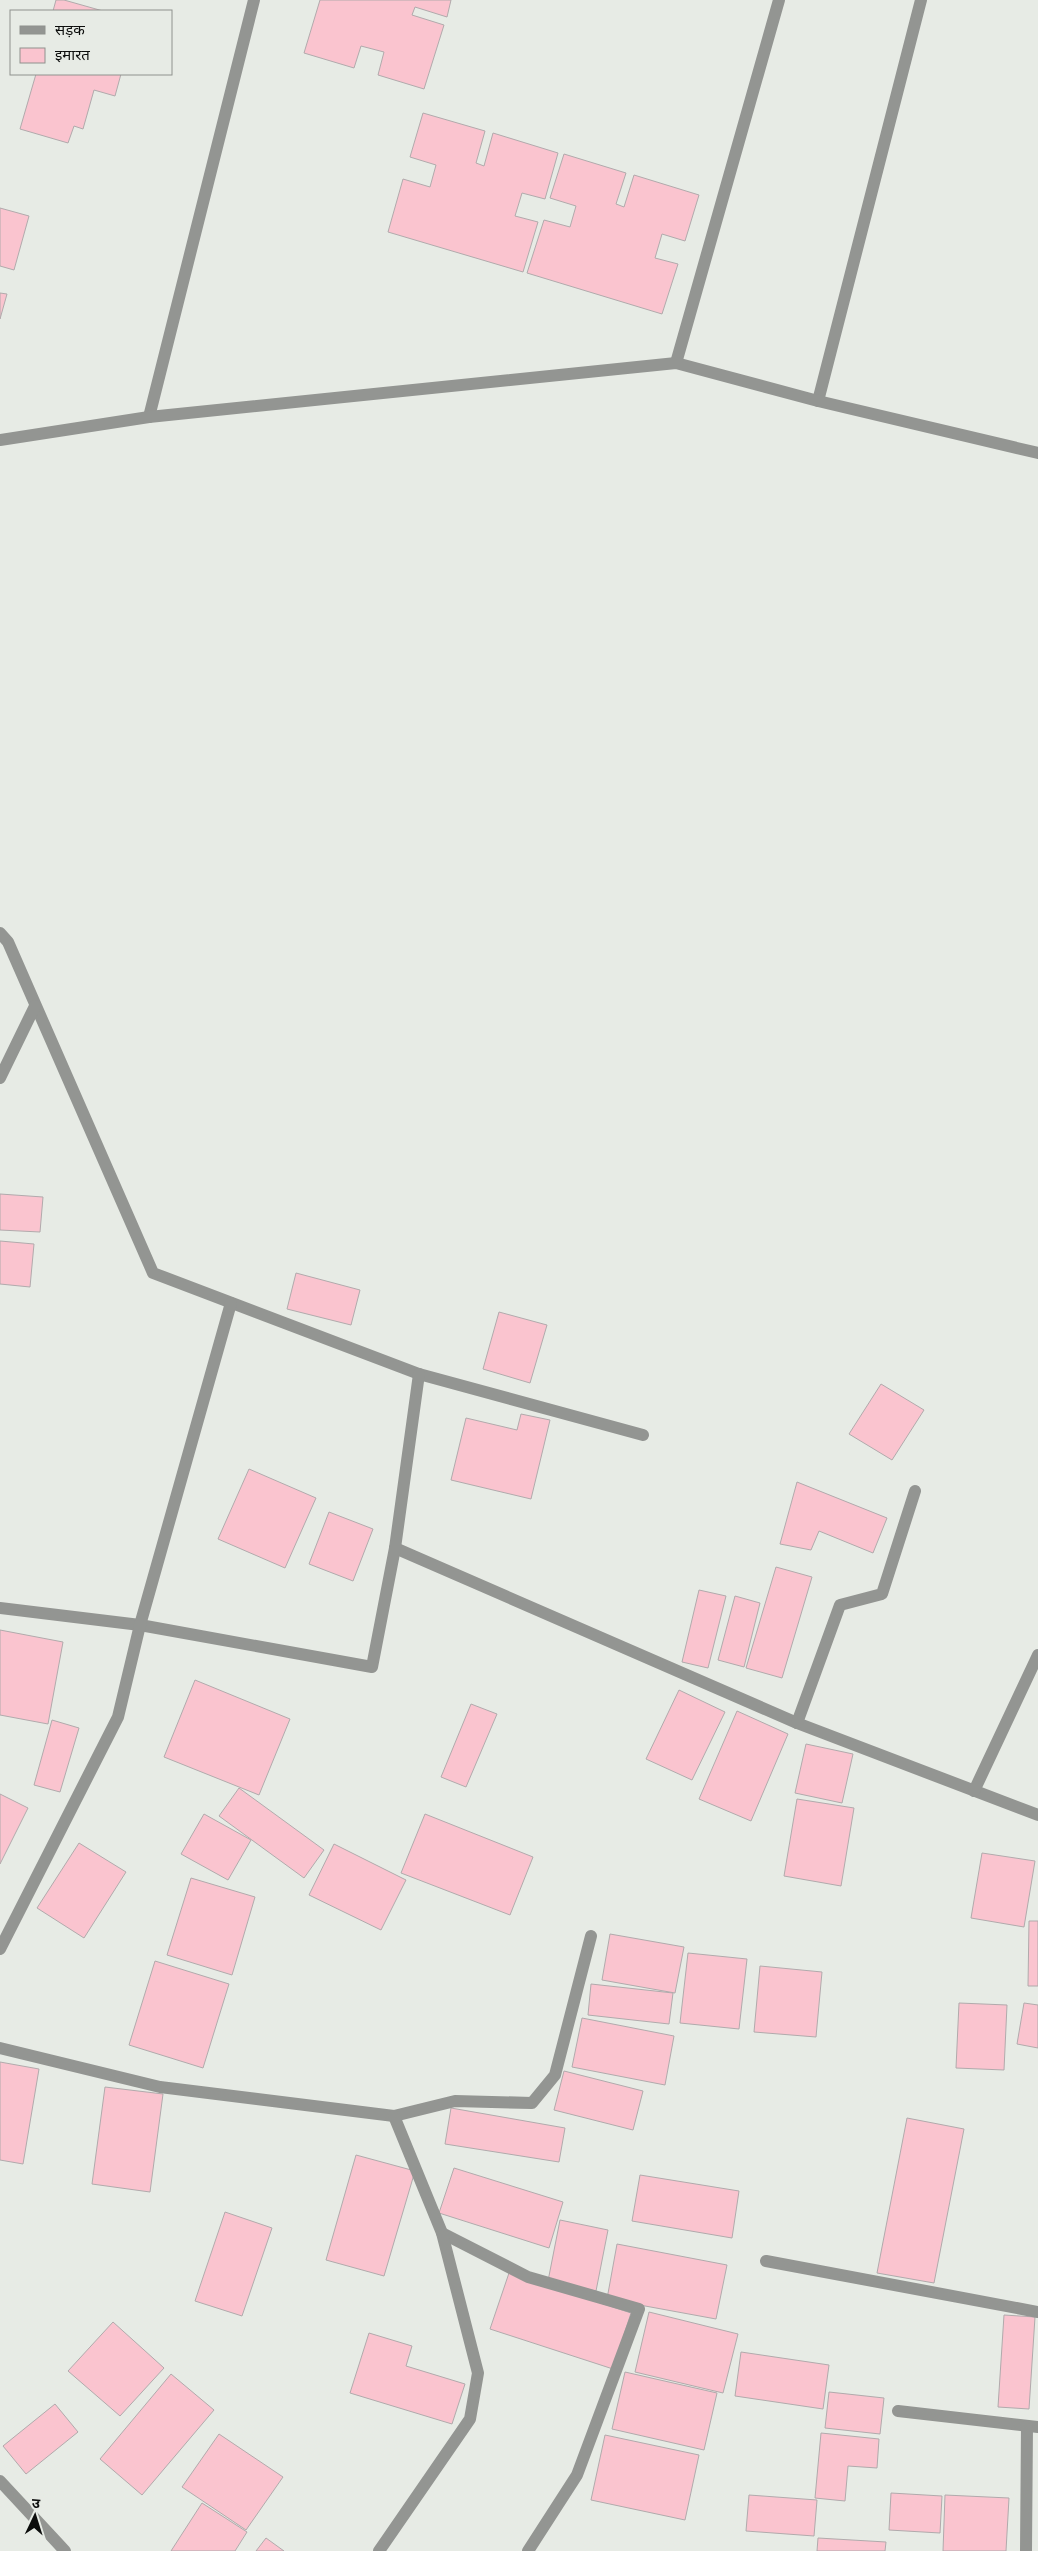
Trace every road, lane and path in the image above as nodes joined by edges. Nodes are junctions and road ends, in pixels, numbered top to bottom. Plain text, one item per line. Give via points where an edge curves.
1 (254, 0) edge
2 (778, 0) edge
3 (921, 0) edge
4 (676, 363) junction
5 (818, 401) junction
6 (149, 417) junction
7 (0, 440) edge
8 (1038, 453) edge
9 (0, 933) edge
10 (35, 1006) junction
11 (0, 1078) edge
12 (231, 1303) junction
13 (419, 1374) junction
14 (643, 1435) dead end
15 (914, 1491) dead end
16 (395, 1548) junction
17 (0, 1608) edge
18 (140, 1624) junction
19 (1038, 1655) edge
20 (797, 1723) junction
21 (974, 1790) junction
22 (1038, 1815) edge
23 (591, 1936) dead end
24 (0, 1949) edge
25 (0, 2048) edge
26 (394, 2116) junction
27 (442, 2234) junction
28 (766, 2261) dead end
29 (1038, 2312) edge
30 (898, 2411) dead end
31 (1033, 2427) edge
32 (0, 2480) edge
33 (65, 2551) edge
34 (379, 2551) edge
35 (528, 2551) edge
36 (1026, 2551) edge

1 - 6 street
2 - 4 street
3 - 5 street
4 - 5 street
4 - 6 street
5 - 8 street
6 - 7 street
9 - 10 street via 8,942
10 - 11 street
10 - 12 street via 153,1273
12 - 13 street
12 - 18 street
13 - 14 street
13 - 16 street
15 - 20 street via 882,1594 840,1605
16 - 18 street via 372,1667
16 - 20 street
17 - 18 street
18 - 24 street via 118,1717
19 - 21 street
20 - 21 street
21 - 22 street
23 - 26 street via 555,2075 532,2103 455,2101
25 - 26 street via 160,2087
26 - 27 street
27 - 34 street via 478,2373 470,2419
27 - 35 street via 528,2277 639,2309 577,2475
28 - 29 street
30 - 31 street
31 - 36 street
32 - 33 street

